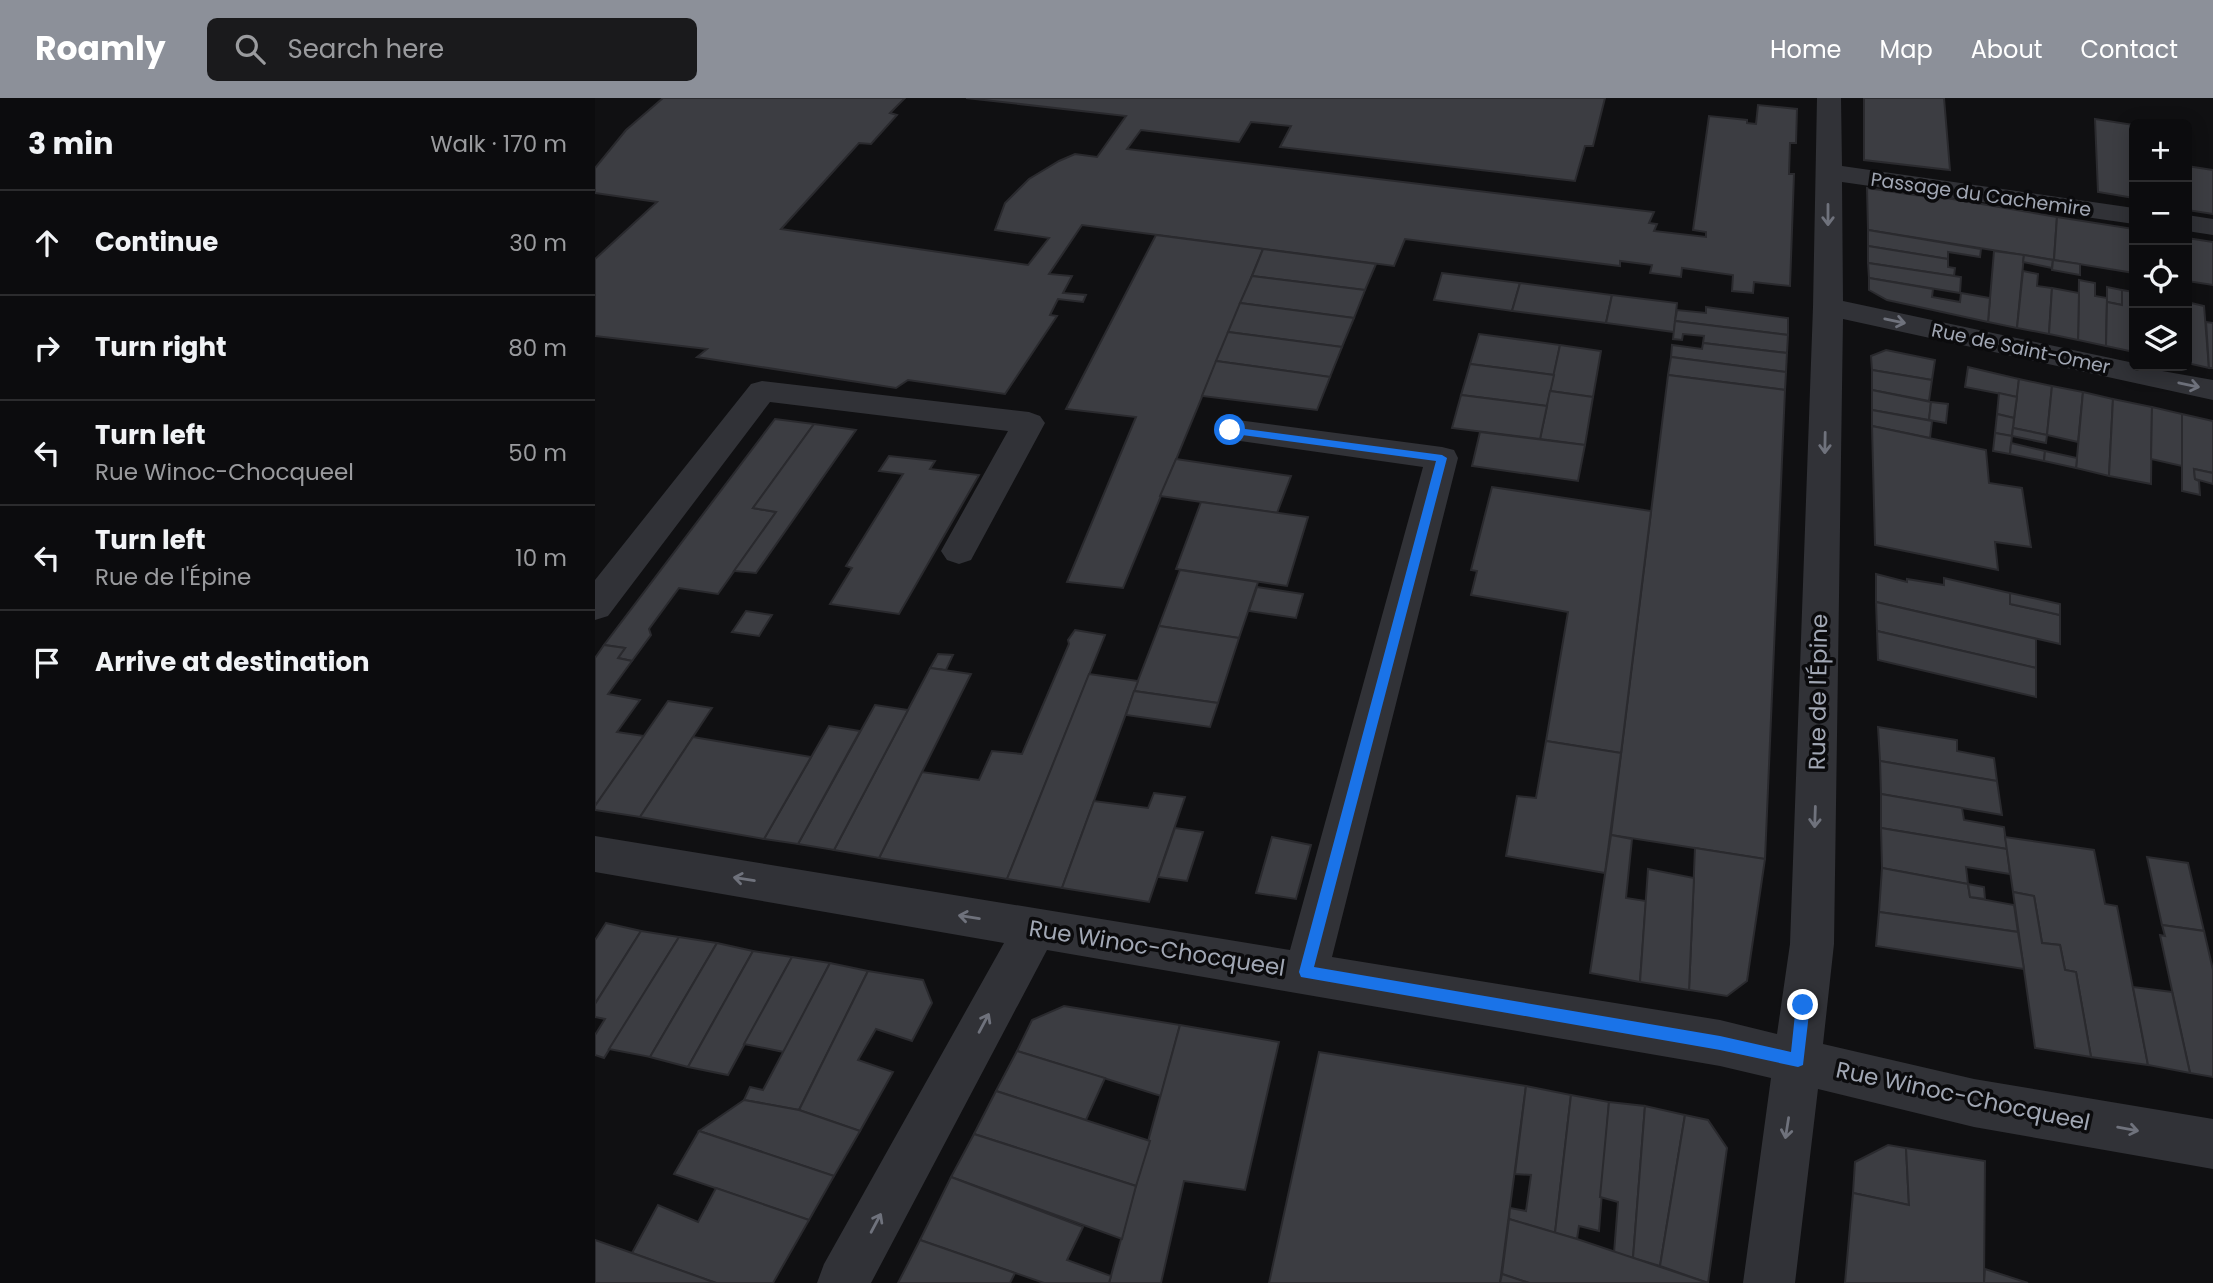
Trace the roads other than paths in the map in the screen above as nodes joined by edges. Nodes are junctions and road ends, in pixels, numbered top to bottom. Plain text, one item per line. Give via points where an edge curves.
1 (1829, 98) edge
2 (1828, 172) junction
3 (2129, 215) edge
4 (2192, 224) edge
5 (2213, 227) edge
6 (1828, 307) junction
7 (2213, 390) edge
8 (1230, 430) dead end
9 (959, 551) dead end
10 (595, 606) edge
11 (595, 854) edge
12 (1036, 928) junction
13 (1306, 972) junction
14 (1798, 1060) junction
15 (2213, 1144) edge
16 (843, 1283) edge
17 (1769, 1283) edge

1 - 2 street, Rue de l'Épine
2 - 3 street, Passage du Cachemire
2 -> 6 street, Rue de l'Épine
4 - 5 street
6 -> 7 street, Rue de Saint-Omer
6 -> 14 street, Rue de l'Épine via 1812,944
8 - 13 street via 1442,458
9 - 10 street via 1029,423 762,391
12 -> 11 street, Rue Winoc-Chocqueel
12 - 13 street, Rue Winoc-Chocqueel
16 -> 12 street
13 - 14 street, Rue Winoc-Chocqueel
14 -> 15 street, Rue Winoc-Chocqueel via 1974,1103
14 -> 17 street, Rue de l'Épine

